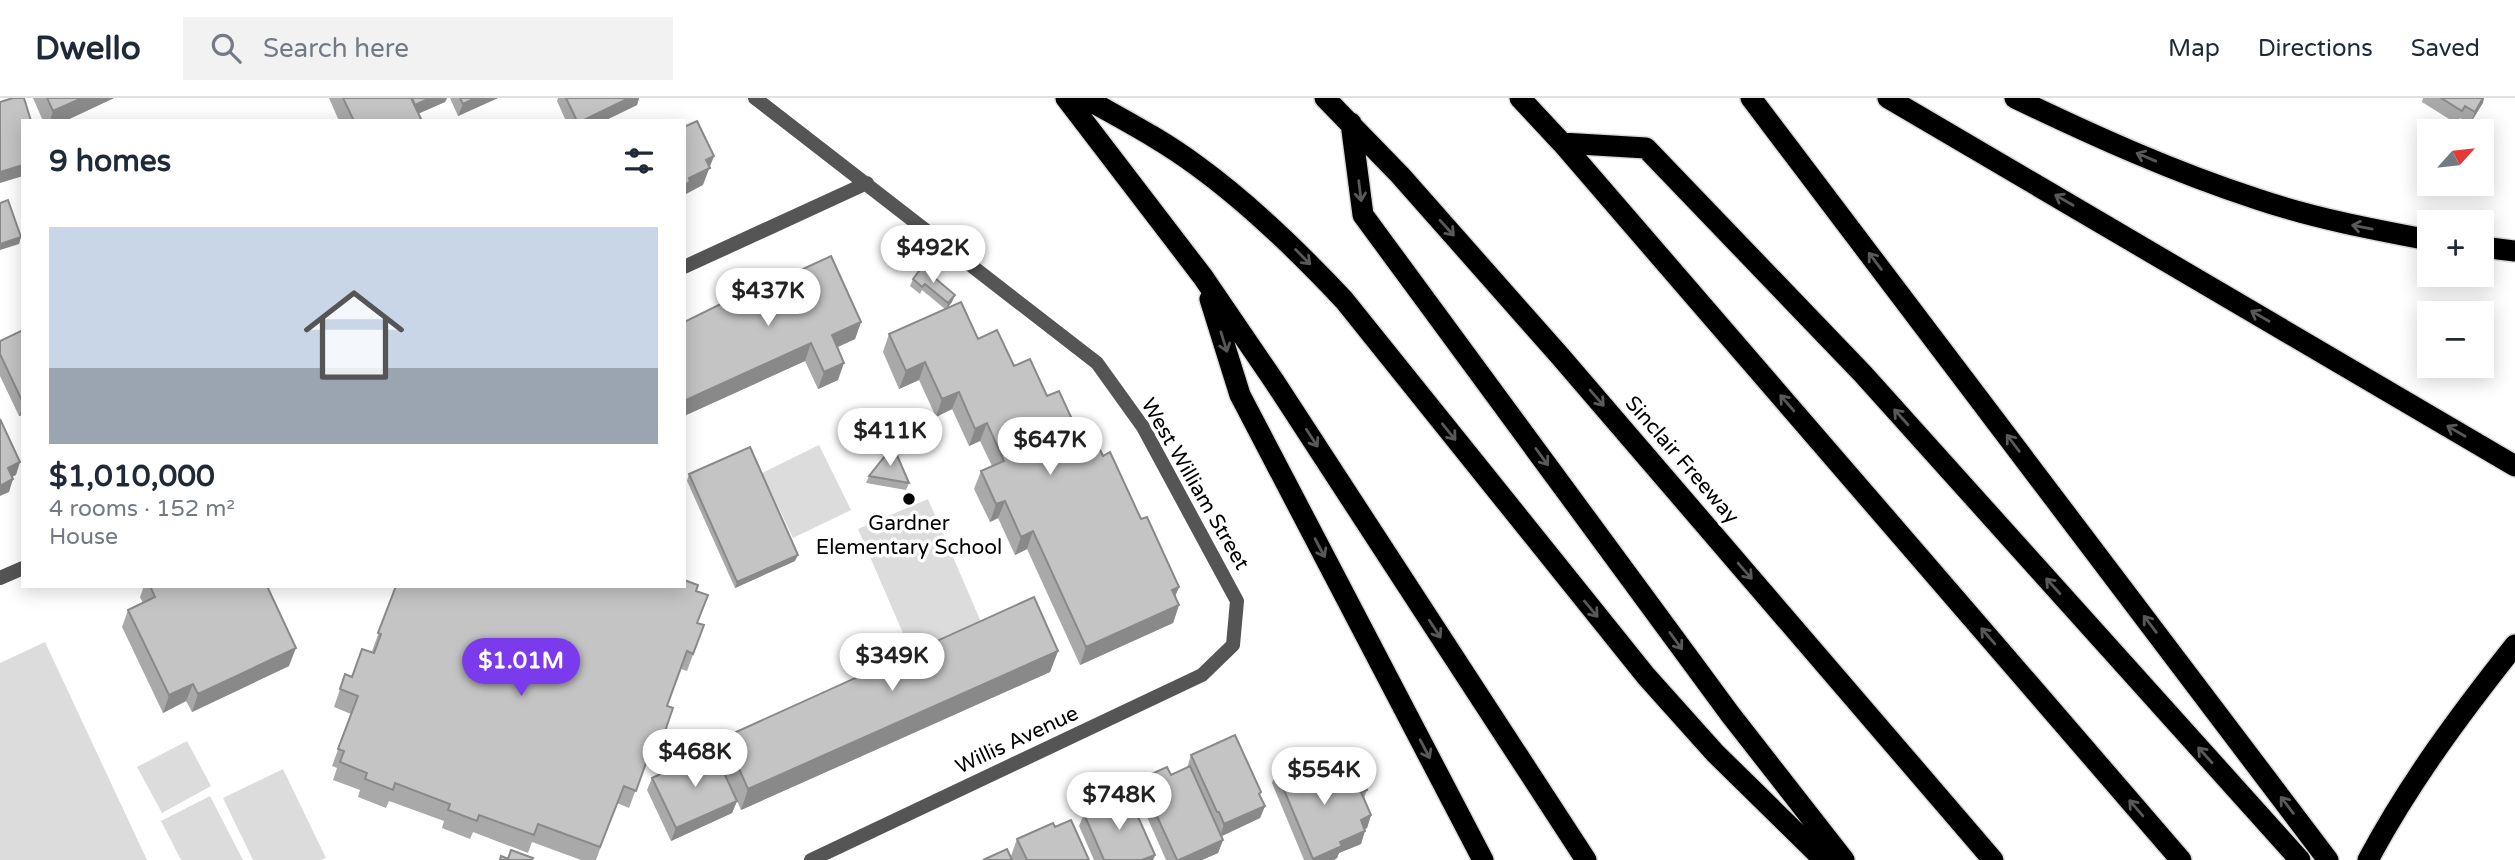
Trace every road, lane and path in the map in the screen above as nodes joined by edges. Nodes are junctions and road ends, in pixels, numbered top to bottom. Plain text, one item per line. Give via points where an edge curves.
1 (755, 98) edge
2 (1066, 98) edge
3 (1085, 98) edge
4 (1325, 98) edge
5 (1520, 98) edge
6 (1751, 98) edge
7 (1888, 98) edge
8 (2015, 98) edge
9 (1351, 123) junction
10 (1562, 143) junction
11 (867, 183) junction
12 (2417, 238) edge
13 (2494, 248) edge
14 (2515, 251) edge
15 (686, 266) edge
16 (1203, 277) junction
17 (2515, 466) edge
18 (21, 569) edge
19 (0, 578) edge
20 (1233, 645) joint
21 (2515, 645) edge
22 (811, 860) edge
23 (1483, 860) edge
24 (1586, 860) edge
25 (1824, 860) edge
26 (1844, 860) edge
27 (1993, 860) edge
28 (2181, 860) edge
29 (2300, 860) edge
30 (2328, 860) edge
31 (2368, 860) edge

1 - 11 street, West William Street
2 - 16 highway
3 -> 25 highway via 1195,164 1301,255 1343,300 1646,676 1715,753
4 - 9 highway, Sinclair Freeway
5 - 10 highway
30 -> 6 highway
17 -> 7 highway
12 -> 8 highway via 2258,200 2107,141
9 -> 26 highway via 1363,215 1730,714
9 -> 27 highway, Sinclair Freeway via 1560,356
28 -> 10 highway
29 -> 10 highway via 1863,374 1646,148
11 - 15 street
11 - 20 street, West William Street via 1097,363 1143,427 1237,601
13 - 14 highway
16 -> 23 highway via 1240,395
16 -> 24 highway
18 - 19 street
20 - 22 street, Willis Avenue via 1202,675
21 - 31 highway via 2442,743

